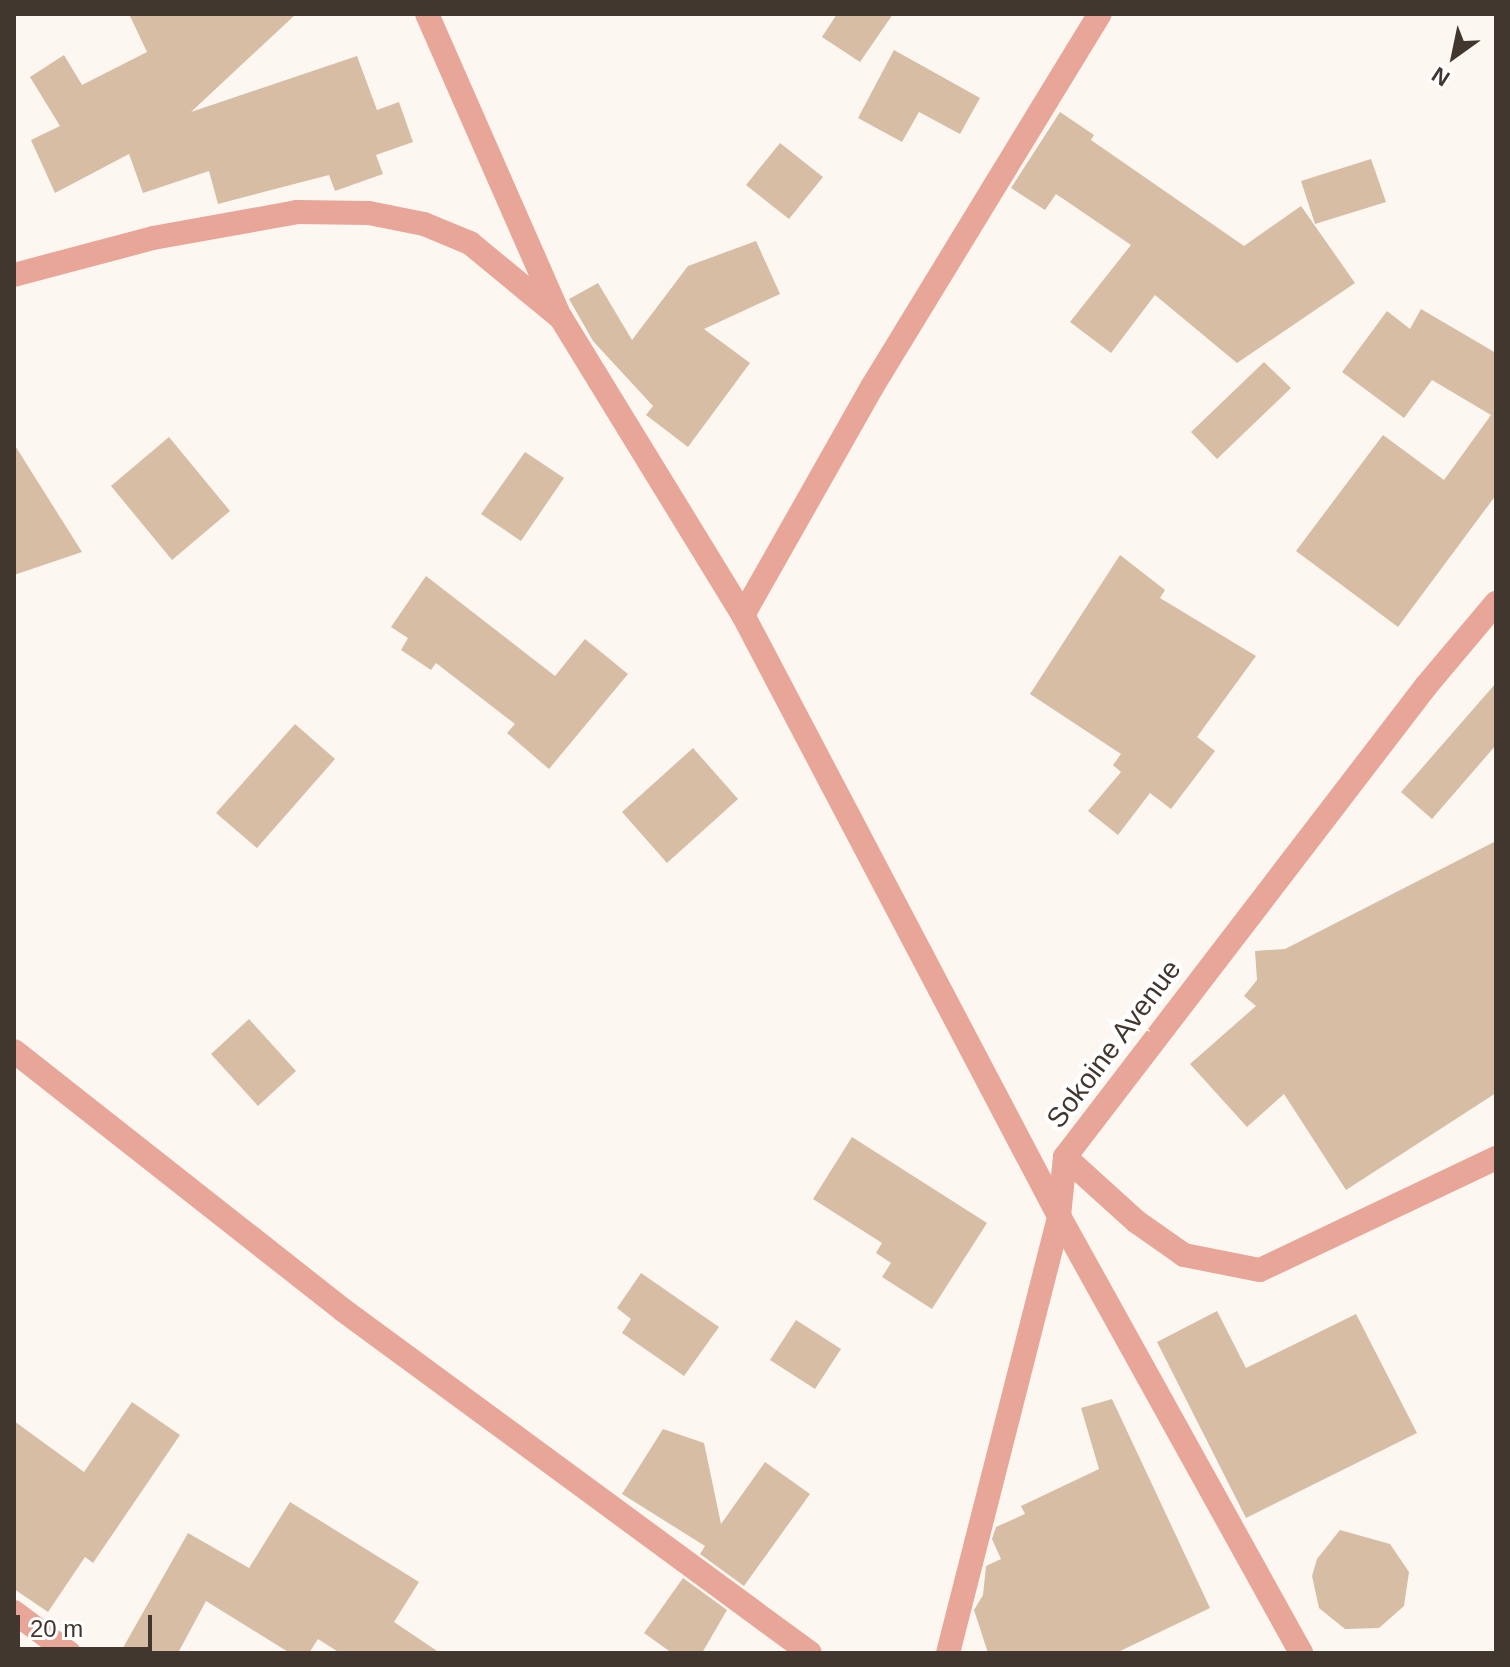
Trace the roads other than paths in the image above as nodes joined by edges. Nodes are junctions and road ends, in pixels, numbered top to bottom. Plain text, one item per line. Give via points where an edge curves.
1 (427, 14) edge
2 (1100, 14) edge
3 (14, 275) edge
4 (561, 318) junction
5 (1496, 603) edge
6 (743, 615) junction
7 (14, 1051) edge
8 (1065, 1157) junction
9 (1496, 1158) edge
10 (1059, 1216) junction
11 (14, 1612) edge
12 (69, 1653) edge
13 (810, 1653) edge
14 (948, 1653) edge
15 (1301, 1653) edge

1 - 4 street
2 - 6 street via 880,373
3 - 4 street via 153,238 297,212 369,213 424,224 470,243
4 - 6 street
5 - 8 street, Sokoine Avenue
6 - 10 street
7 - 13 street via 343,1310
8 - 9 street via 1137,1222 1184,1255 1260,1270
8 - 10 street, Sokoine Avenue
10 - 14 street, Sokoine Avenue
10 - 15 street
11 - 12 street

